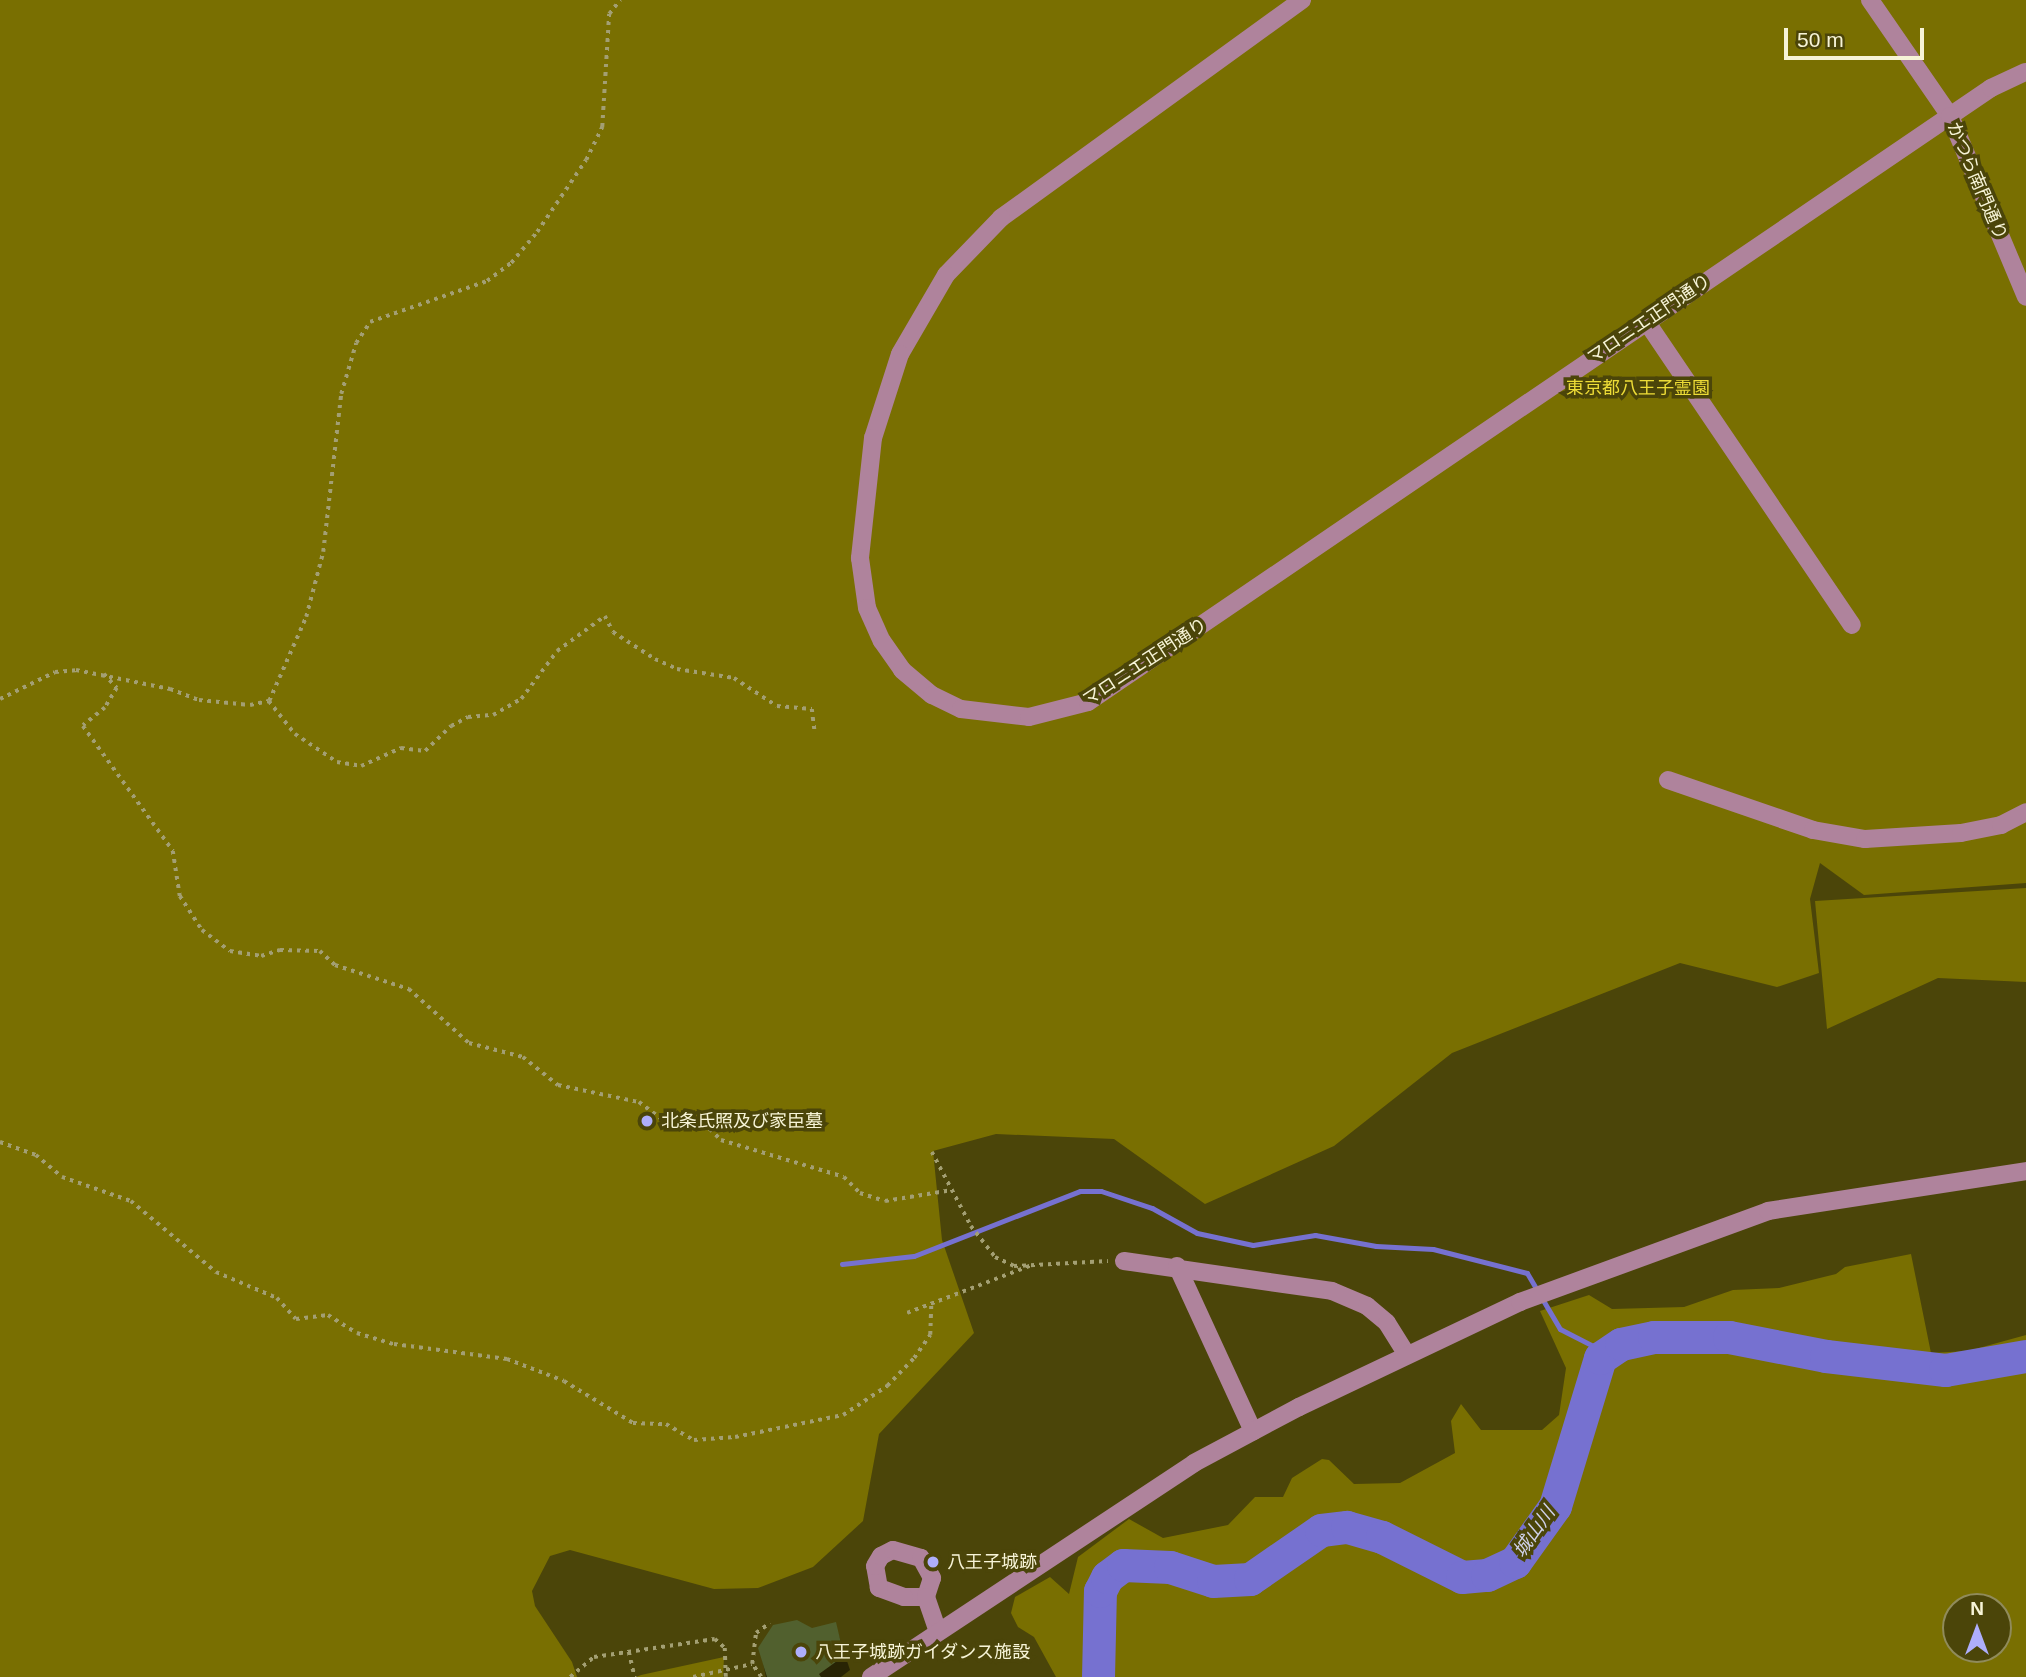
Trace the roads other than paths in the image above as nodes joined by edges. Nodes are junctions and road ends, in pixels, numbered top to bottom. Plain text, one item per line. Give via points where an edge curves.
1 (1302, 0) edge
2 (1870, 0) edge
3 (2026, 72) edge
4 (1950, 116) junction
5 (2026, 298) edge
6 (1646, 320) junction
7 (1852, 625) dead end
8 (1668, 780) dead end
9 (2026, 812) edge
10 (2026, 1171) edge
11 (1124, 1261) road end
12 (1177, 1266) junction
13 (1406, 1354) junction
14 (1253, 1431) junction
15 (926, 1597) dead end
16 (938, 1631) junction
17 (871, 1677) edge

1 - 6 street, マロニエ正門通り via 1001,218 946,275 923,312 900,354 873,438 861,546 867,608 902,670 932,695 961,709 996,716 1029,718 1088,702
2 - 4 street, かつら南門通り
3 - 4 street, マロニエ正門通り via 1991,88
4 - 5 street, かつら南門通り
4 - 6 street, マロニエ正門通り
6 - 7 street
8 - 9 street via 1813,830 1866,839 1961,833 2001,825
10 - 13 street via 1768,1211 1520,1302
11 - 12 street
12 - 13 street via 1332,1291 1367,1306 1387,1323
12 - 14 street
13 - 14 street
14 - 16 street via 1194,1462
15 - 16 street
16 - 17 street

